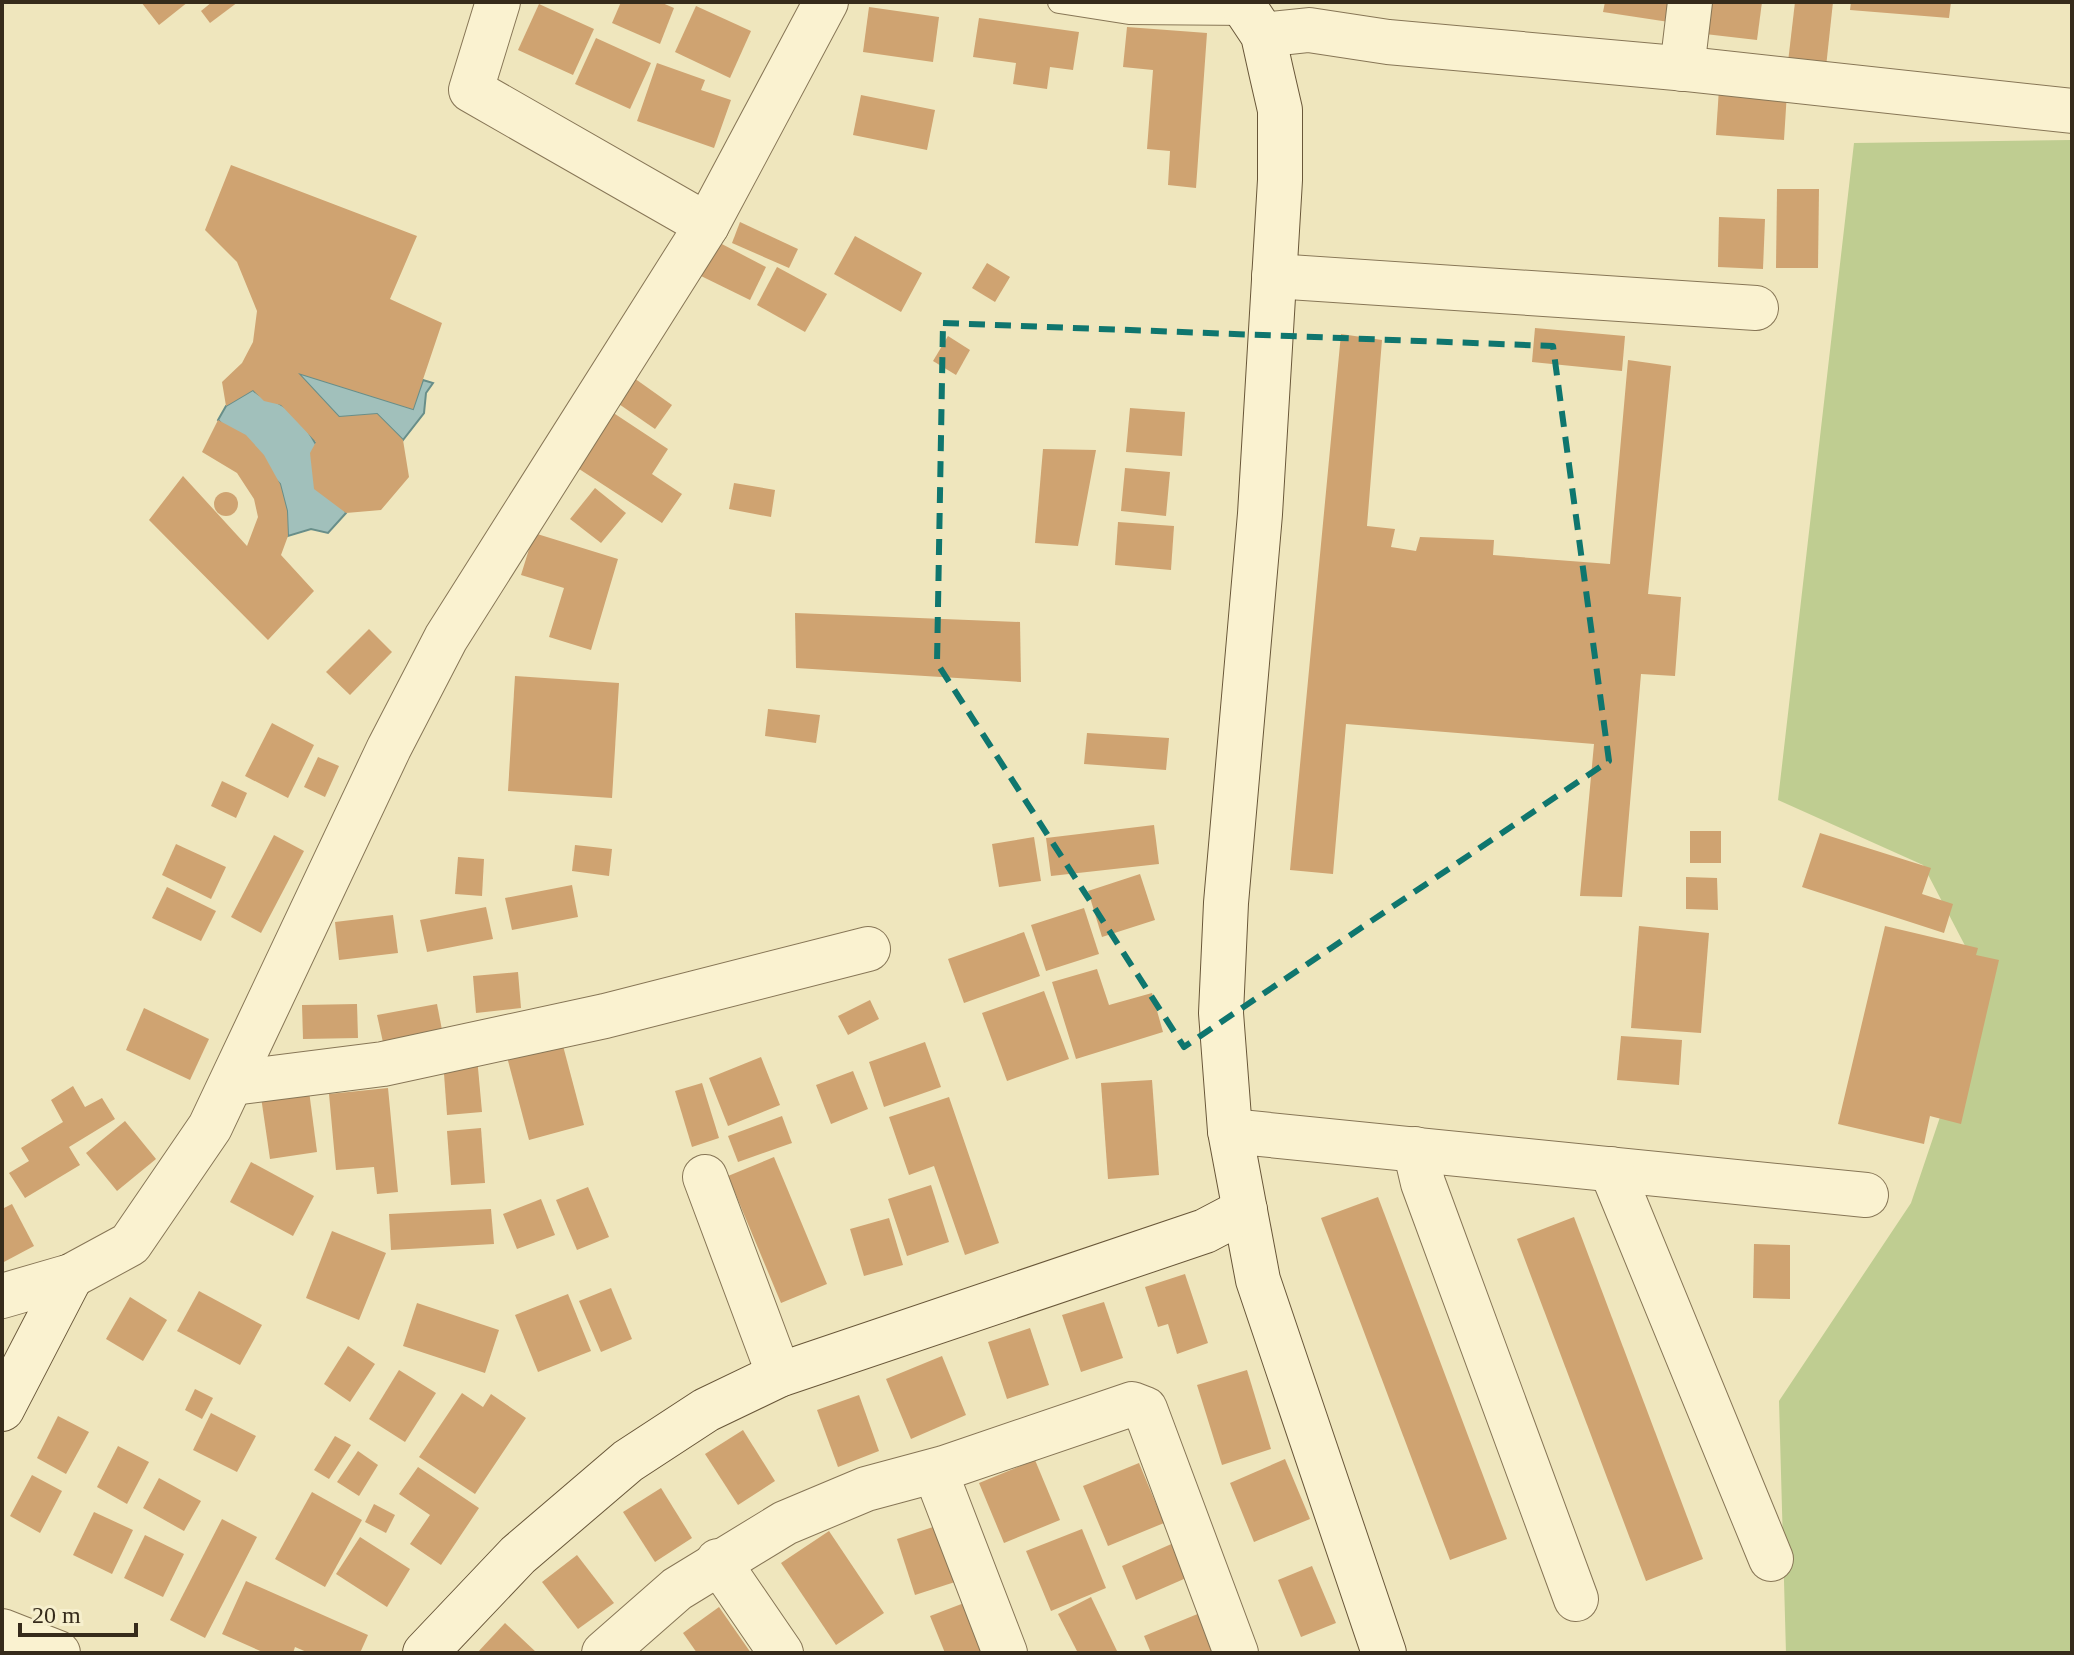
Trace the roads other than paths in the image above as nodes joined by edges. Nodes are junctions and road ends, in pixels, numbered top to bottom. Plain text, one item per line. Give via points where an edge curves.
1 (498, 2) edge
2 (826, 2) edge
3 (1059, 2) edge
4 (1690, 2) edge
5 (1251, 17) edge
6 (1682, 69) junction
7 (2072, 111) edge
8 (707, 225) junction
9 (1274, 276) junction
10 (1756, 308) dead end
11 (868, 949) dead end
12 (233, 1083) junction
13 (1230, 1131) junction
14 (1415, 1149) junction
15 (1611, 1169) junction
16 (705, 1177) dead end
17 (1866, 1195) dead end
18 (1245, 1210) junction
19 (71, 1276) junction
20 (2, 1296) edge
21 (779, 1375) junction
22 (2, 1409) edge
23 (935, 1471) junction
24 (1771, 1559) dead end
25 (718, 1561) junction
26 (1576, 1599) dead end
27 (2, 1631) edge
28 (58, 1653) edge
29 (425, 1653) edge
30 (604, 1653) edge
31 (781, 1653) edge
32 (1005, 1653) edge
33 (1236, 1653) edge
34 (1384, 1653) edge

1 - 8 street via 471,90
2 - 8 street
3 - 5 lane via 1129,13
4 - 6 street
5 - 6 street via 1388,42
5 - 9 street via 1280,110
6 - 7 street
8 - 12 street via 446,638
9 - 10 street
9 - 13 street via 1260,514 1226,903 1221,1013
11 - 12 street via 605,1016 383,1064
12 - 19 street via 210,1127 130,1244
13 - 14 street
13 - 18 street
14 - 15 street
14 - 26 street
15 - 17 street
15 - 24 street
16 - 21 street
18 - 21 street via 1205,1231
18 - 34 street via 1258,1280
19 - 20 street
19 - 22 street
21 - 29 street via 706,1410 628,1461 518,1555
23 - 25 street via 866,1489 812,1511
23 - 32 street
23 - 33 street via 1139,1405 1145,1409
25 - 30 street
25 - 31 street
27 - 28 street

